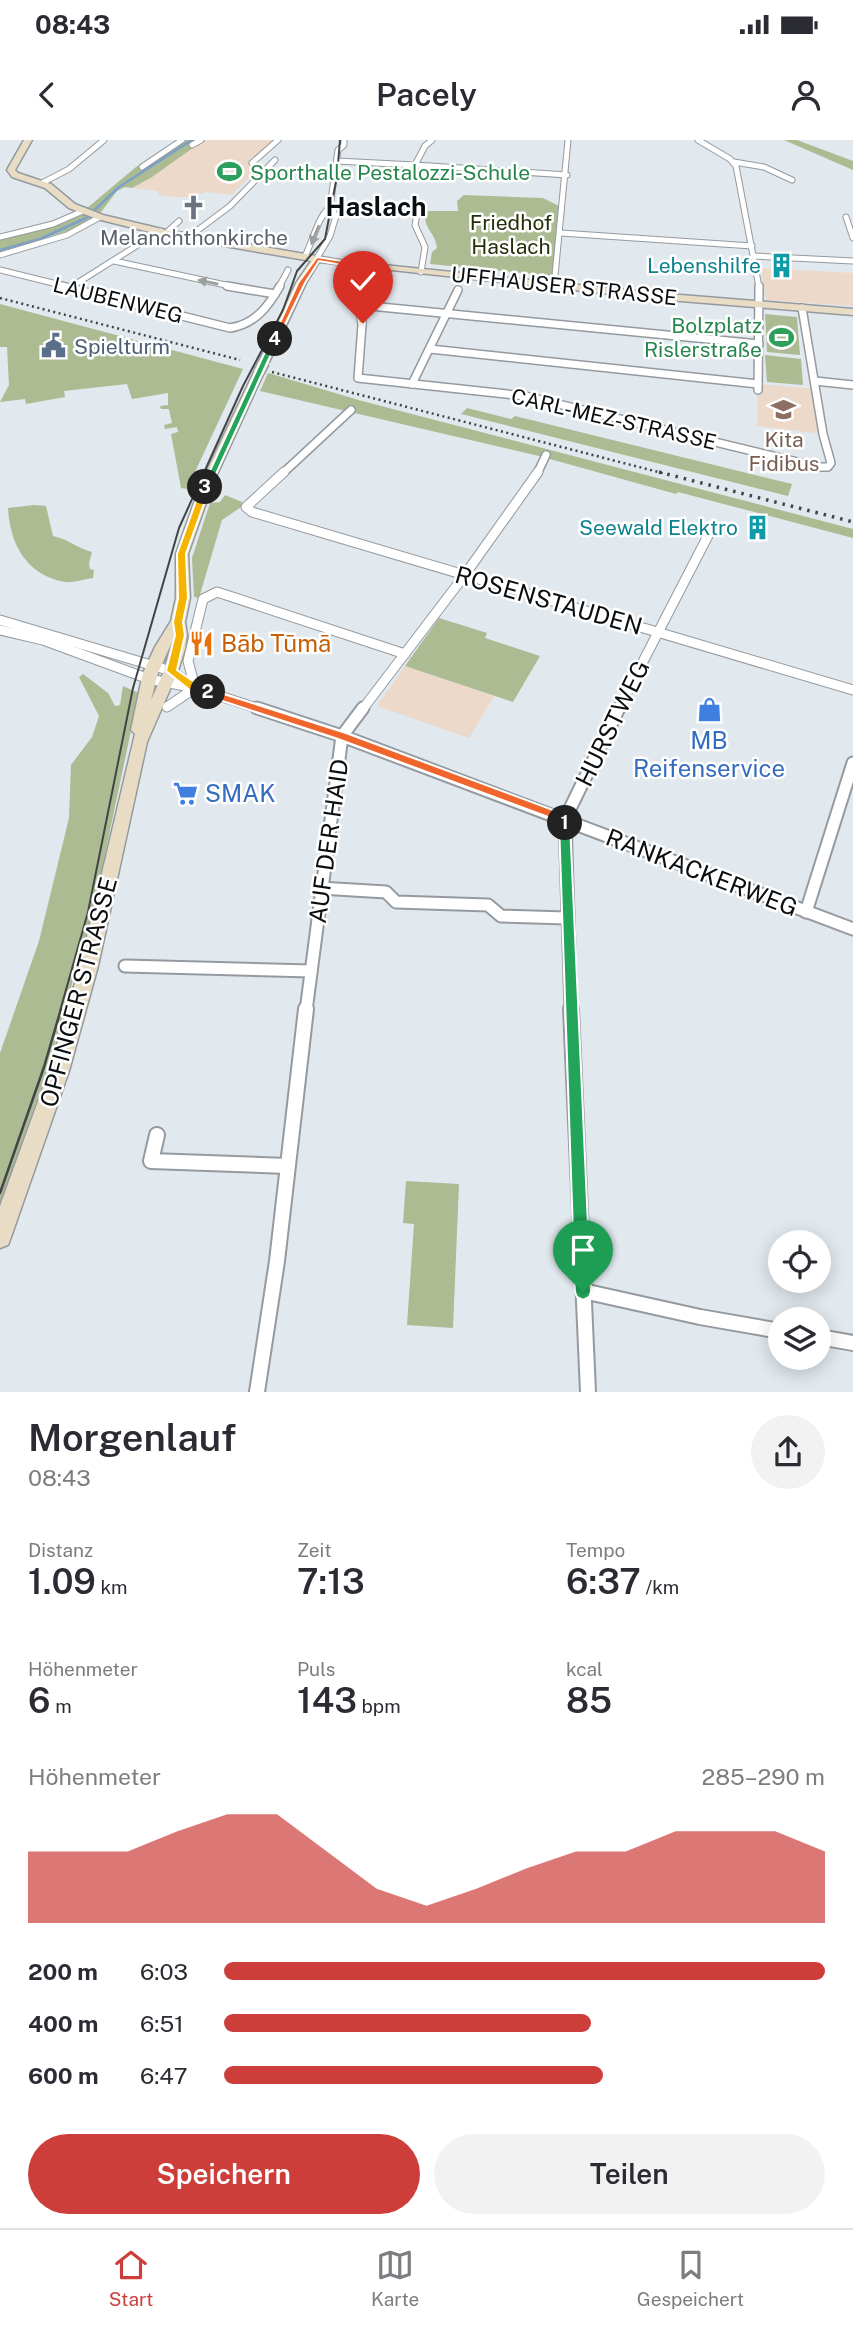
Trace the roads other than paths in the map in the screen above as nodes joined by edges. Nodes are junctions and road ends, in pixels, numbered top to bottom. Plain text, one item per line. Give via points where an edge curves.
1 (28, 140) edge
2 (104, 140) edge
3 (182, 140) edge
4 (201, 140) edge
5 (278, 140) edge
6 (344, 140) edge
7 (432, 140) edge
8 (568, 140) edge
9 (698, 140) edge
10 (332, 144) dead end
11 (192, 145) dead end
12 (338, 150) junction
13 (275, 160) dead end
14 (337, 162) junction
15 (734, 162) junction
16 (252, 163) dead end
17 (415, 165) junction
18 (142, 167) dead end
19 (567, 175) junction
20 (792, 180) dead end
21 (42, 183) junction
22 (330, 207) junction
23 (92, 214) junction
24 (417, 214) dead end
25 (846, 217) dead end
26 (179, 221) dead end
27 (163, 232) junction
28 (561, 233) junction
29 (190, 236) junction
30 (0, 237) edge
31 (853, 238) edge
32 (752, 246) junction
33 (0, 256) edge
34 (305, 256) junction
35 (754, 256) junction
36 (317, 258) junction
37 (114, 261) junction
38 (853, 261) edge
39 (345, 264) junction
40 (0, 270) edge
41 (288, 270) dead end
42 (421, 272) junction
43 (302, 283) junction
44 (554, 286) junction
45 (70, 288) junction
46 (458, 290) dead end
47 (275, 293) junction
48 (360, 305) junction
49 (760, 305) junction
50 (802, 308) junction
51 (853, 312) edge
52 (447, 314) junction
53 (759, 344) junction
54 (430, 349) junction
55 (815, 381) junction
56 (412, 384) junction
57 (853, 384) edge
58 (351, 410) dead end
59 (546, 454) dead end
60 (712, 528) dead end
61 (464, 576) junction
62 (0, 620) edge
63 (0, 630) edge
64 (657, 632) junction
65 (405, 654) junction
66 (159, 675) junction
67 (195, 688) junction
68 (853, 690) edge
69 (167, 707) joint
70 (148, 722) junction
71 (342, 736) junction
72 (139, 742) junction
73 (853, 763) edge
74 (565, 819) junction
75 (320, 888) junction
76 (806, 912) junction
77 (567, 918) junction
78 (853, 929) edge
79 (125, 966) dead end
80 (311, 971) junction
81 (157, 1135) dead end
82 (287, 1166) junction
83 (0, 1237) edge
84 (583, 1292) junction
85 (768, 1329) edge
86 (831, 1339) edge
87 (853, 1343) edge
88 (257, 1391) edge
89 (589, 1391) edge

1 - 21 street, UFFHAUSER STRASSE via 11,170
2 - 21 street via 69,169
3 - 18 street
4 - 11 street
5 - 16 street
6 - 12 street
7 - 17 street
8 - 19 street
9 - 15 street
10 - 12 street
12 - 14 street
13 - 29 street via 230,206
14 - 17 street
14 - 22 street
15 - 20 street via 764,167
15 - 32 street
17 - 19 street
19 - 28 street
21 - 23 street, UFFHAUSER STRASSE via 64,201
22 -> 34 street via 323,213
22 - 36 street via 336,216
23 - 27 street, UFFHAUSER STRASSE
23 - 30 street
23 - 33 street via 66,235
24 - 42 street via 415,225 426,242
25 - 31 street
26 - 27 street
27 - 29 street, UFFHAUSER STRASSE
27 - 37 street
28 - 32 street
28 - 44 street
29 - 34 street, UFFHAUSER STRASSE
32 - 35 street
34 - 36 street, UFFHAUSER STRASSE
34 - 43 street, OPFINGER STRASSE
35 - 38 street
35 - 49 street
36 - 39 street, UFFHAUSER STRASSE
36 - 43 street, OPFINGER STRASSE
37 - 45 street
47 -> 37 street
39 - 42 street, UFFHAUSER STRASSE
39 - 48 street
40 - 45 street, LAUBENWEG
41 - 47 street
42 - 44 street, UFFHAUSER STRASSE
43 - 66 street, OPFINGER STRASSE via 207,483 181,554 180,635
44 - 49 street, UFFHAUSER STRASSE
45 - 47 street, LAUBENWEG via 236,328 261,313
46 - 52 street
48 - 52 street
48 - 56 street, CARL-MEZ-STRASSE via 363,335 356,377
49 - 50 street, UFFHAUSER STRASSE
49 - 53 street
50 - 51 street, UFFHAUSER STRASSE
50 - 55 street
52 - 53 street
52 - 54 street
53 - 54 street via 758,387
54 - 56 street
55 - 56 street, CARL-MEZ-STRASSE via 831,463 828,467 525,396
55 - 57 street
58 - 61 street, ROSENSTAUDEN via 246,507
59 - 61 street, AUF DER HAID via 535,477
60 - 64 street, HURSTWEG
61 - 64 street, ROSENSTAUDEN
61 - 65 street, AUF DER HAID
62 - 66 street
63 - 66 street
64 - 68 street, ROSENSTAUDEN
64 - 74 street, HURSTWEG
65 - 67 street via 217,592 204,597 188,661
65 - 71 street, AUF DER HAID
66 - 67 street, RANKACKERWEG
66 - 70 street, OPFINGER STRASSE
66 - 72 street, OPFINGER STRASSE via 141,708
67 - 69 street
67 - 71 street, RANKACKERWEG
69 - 70 street
70 - 72 street, OPFINGER STRASSE
71 - 74 street, RANKACKERWEG
71 - 75 street, AUF DER HAID
72 - 83 street, OPFINGER STRASSE via 85,979 43,1118
73 - 76 street
74 - 76 street, RANKACKERWEG
74 - 77 street, HURSTWEG
75 - 77 street via 386,892 396,902 488,905 501,916
75 - 80 street, AUF DER HAID
76 - 78 street, RANKACKERWEG
77 - 84 street, HURSTWEG
79 - 80 street
80 - 82 street, AUF DER HAID
81 - 82 street via 151,1161
82 - 88 street, AUF DER HAID
84 - 85 street
84 - 89 street, HURSTWEG
86 - 87 street

